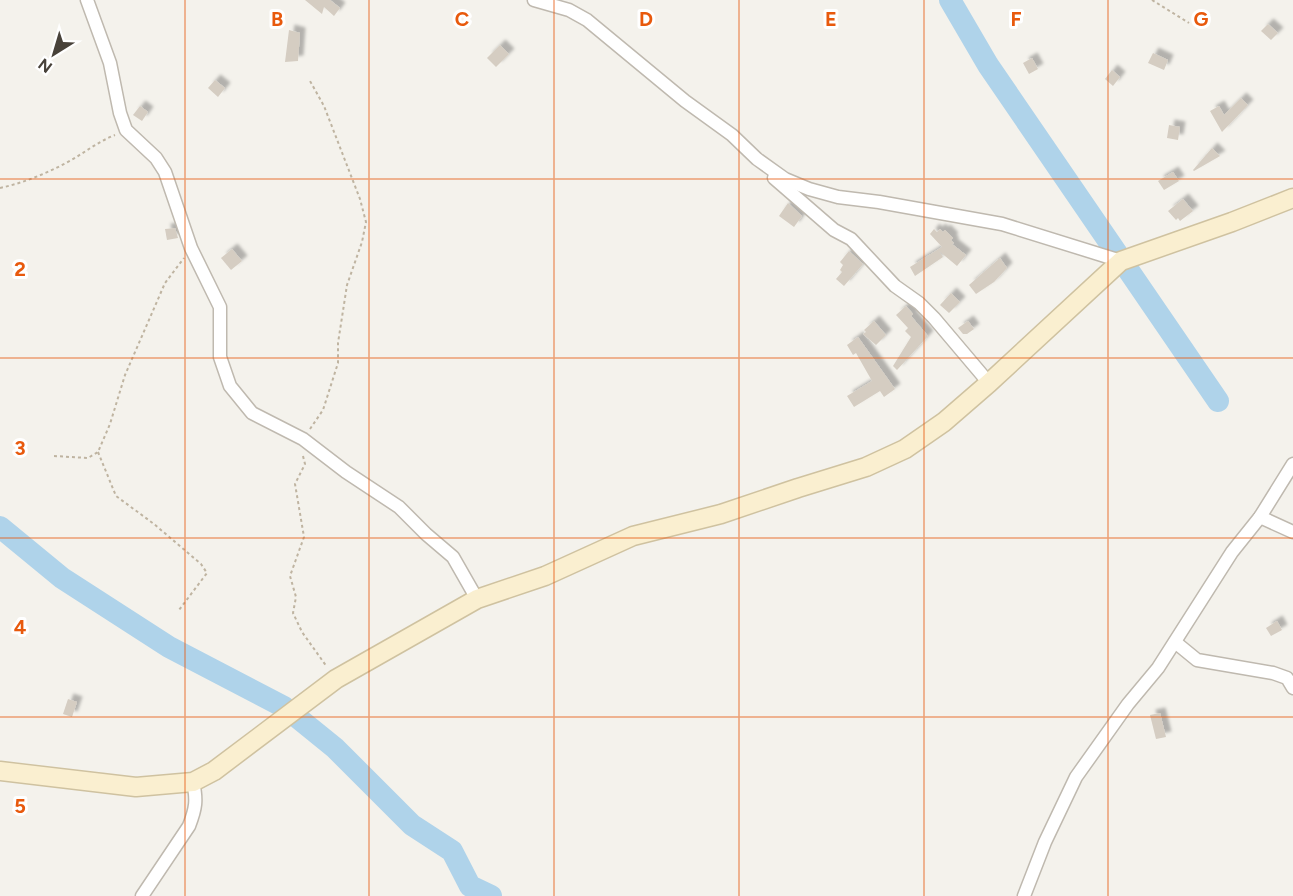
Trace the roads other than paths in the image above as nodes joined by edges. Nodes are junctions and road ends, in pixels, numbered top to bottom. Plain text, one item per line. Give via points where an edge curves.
1 (87, 0) edge
2 (534, 0) edge
3 (757, 159) junction
4 (1293, 198) edge
5 (1121, 261) junction
6 (988, 383) junction
7 (1293, 464) edge
8 (1260, 517) junction
9 (1293, 532) edge
10 (477, 599) junction
11 (1175, 642) junction
12 (1293, 688) edge
13 (0, 771) edge
14 (193, 782) junction
15 (142, 896) edge
16 (1024, 896) edge

1 - 10 street via 110,63 126,130 165,172 190,248 220,307 220,357 230,386 252,413 303,439 399,507 453,557
2 - 3 street via 569,10 587,20
3 - 5 street via 785,179 809,189 1002,224
3 - 6 street via 834,230 851,239 895,286 919,303
4 - 5 street
5 - 6 street
6 - 10 street via 944,422 905,449 866,467 721,514 633,536 545,576
7 - 8 street
8 - 9 street
8 - 11 street via 1232,552
10 - 14 street via 336,679 214,771
11 - 12 street via 1197,660 1274,673 1287,678
11 - 16 street via 1076,777
13 - 14 street via 136,787
14 - 15 street via 197,798 189,826

